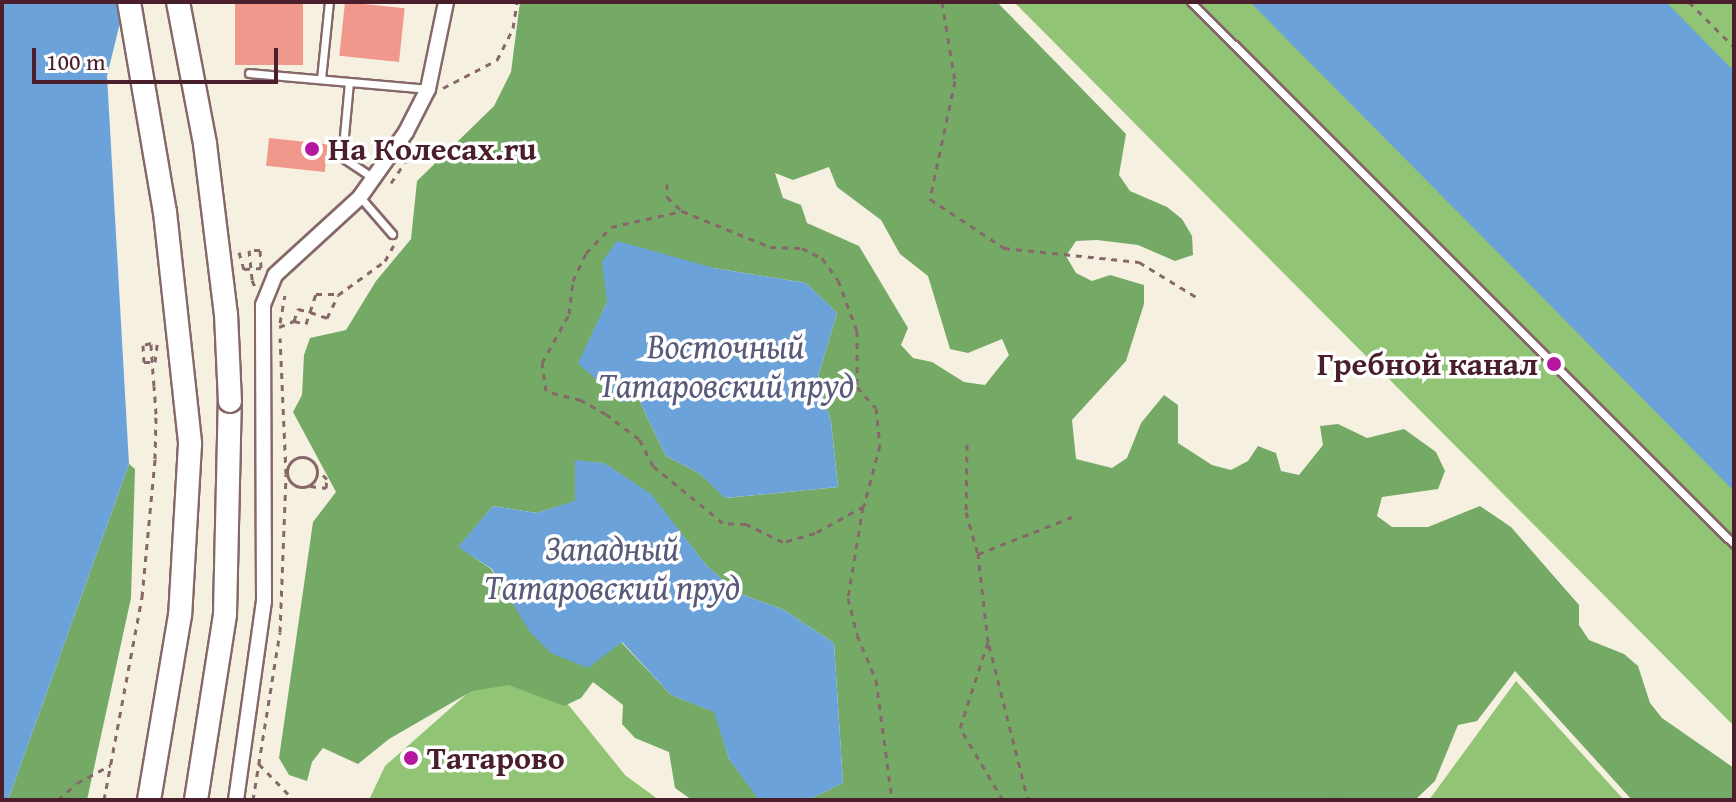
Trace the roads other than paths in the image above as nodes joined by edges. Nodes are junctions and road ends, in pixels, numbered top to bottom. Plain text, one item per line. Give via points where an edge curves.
1 (129, 2) edge
2 (178, 2) edge
3 (329, 2) edge
4 (446, 2) edge
5 (1191, 2) edge
6 (249, 73) dead end
7 (321, 79) junction
8 (349, 82) junction
9 (436, 93) junction
10 (375, 179) junction
11 (364, 202) junction
12 (392, 234) road end
13 (1734, 544) edge
14 (149, 800) edge
15 (196, 800) edge
16 (236, 800) edge

1 - 14 main road, bridge via 165,212 190,444 180,615
2 - 15 main road, bridge via 205,144 226,314 230,401 225,614
3 - 7 lane
4 - 9 street
5 - 13 lane
6 - 7 lane
7 - 8 lane
8 - 9 lane
8 - 10 lane via 342,157
9 - 10 street
10 - 11 street
11 - 12 lane
11 - 16 street via 288,259 263,305 264,601

